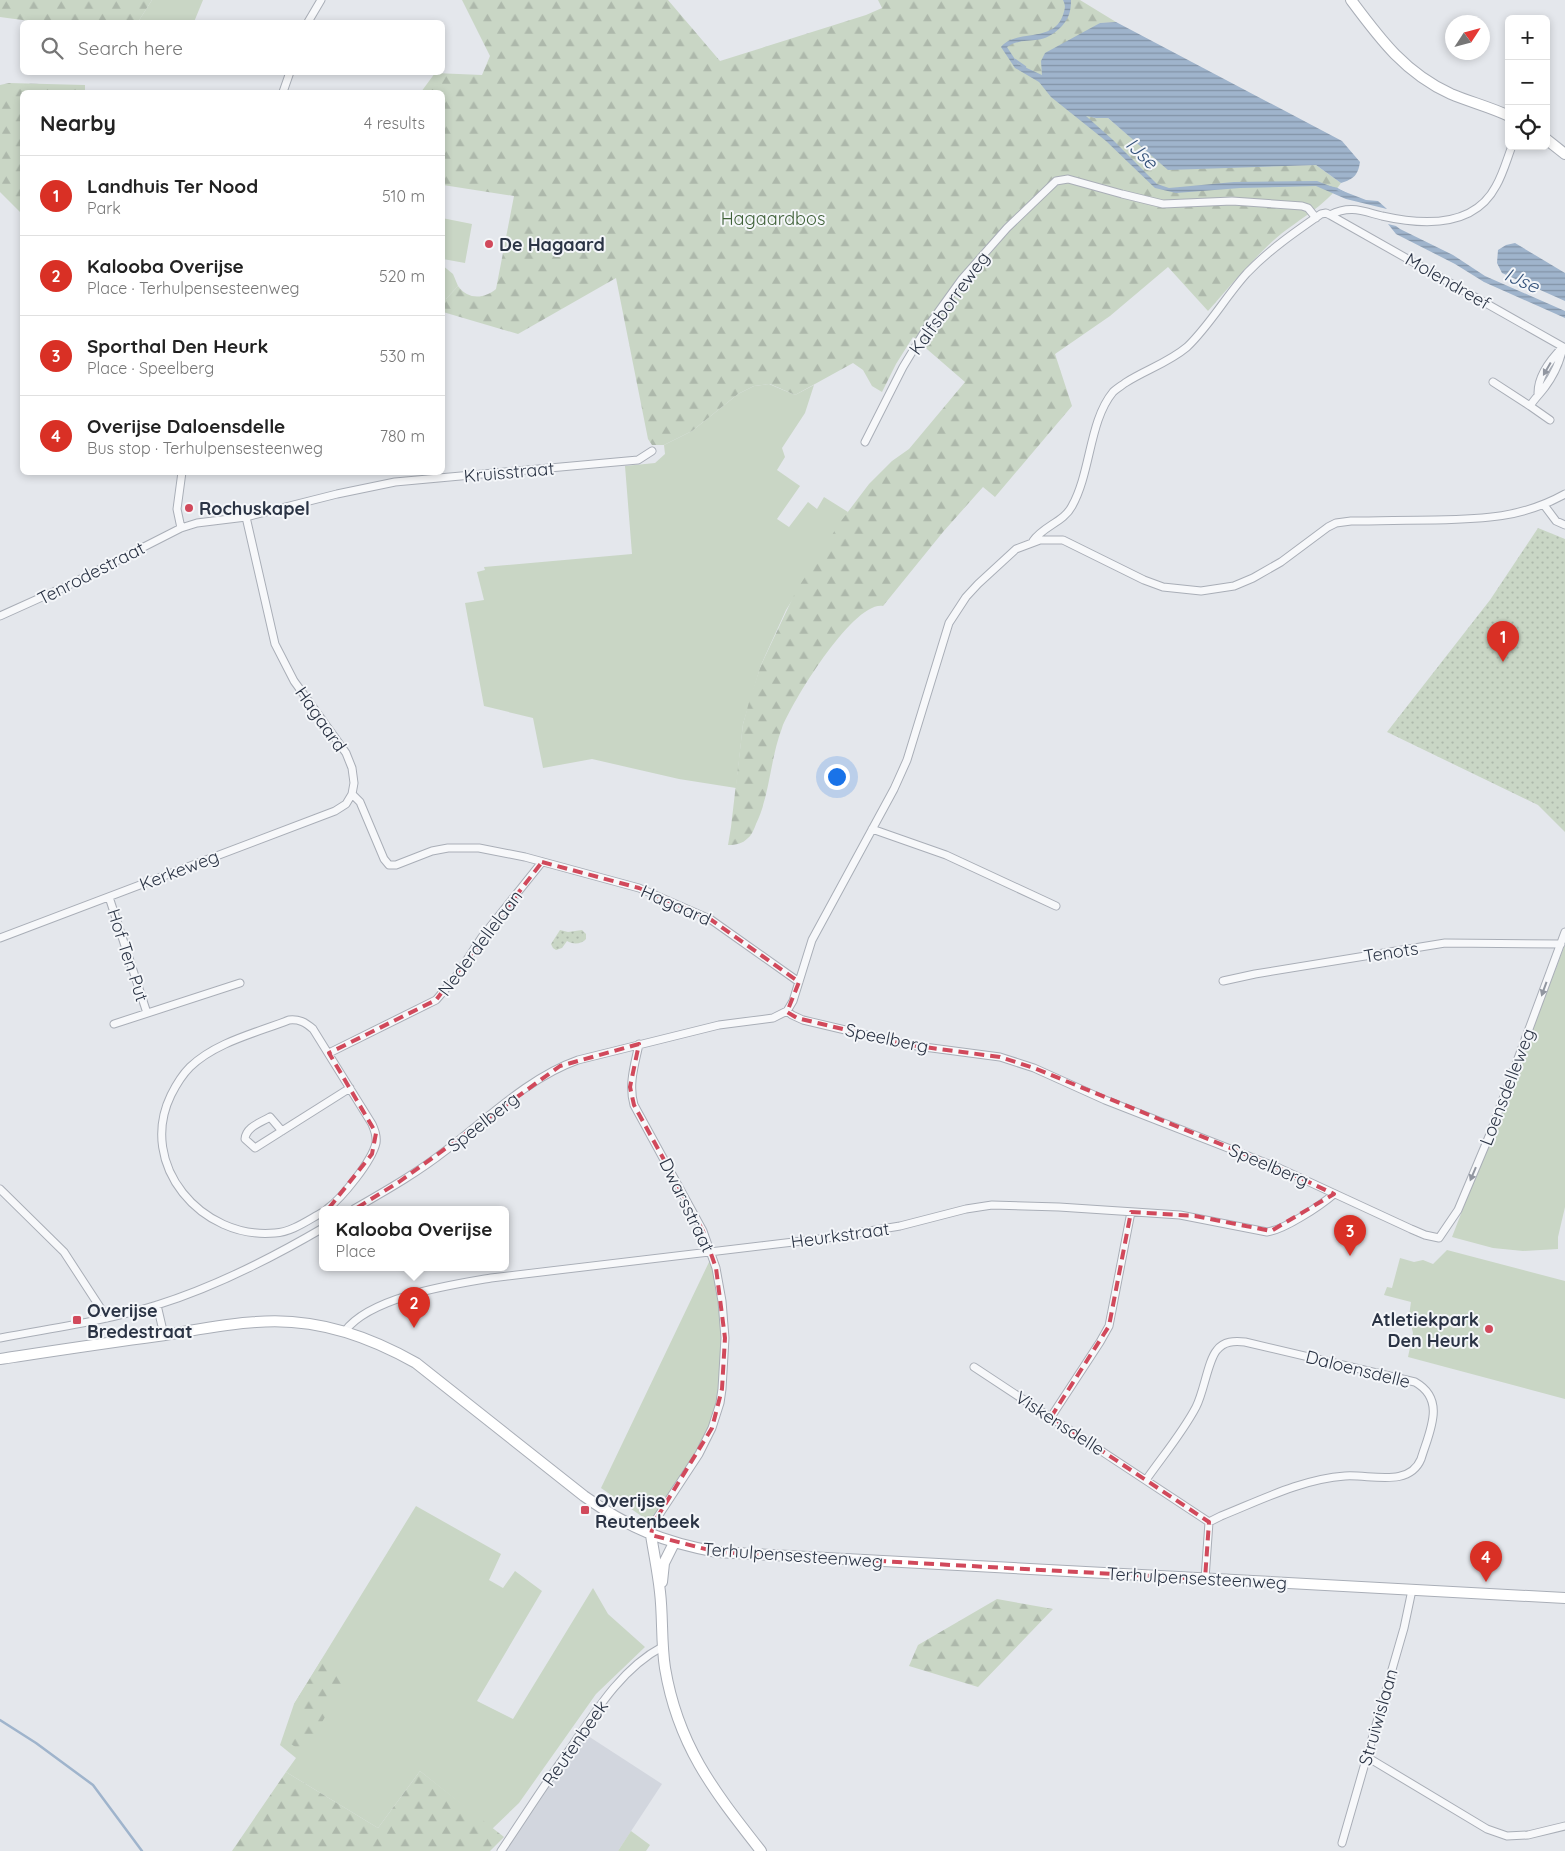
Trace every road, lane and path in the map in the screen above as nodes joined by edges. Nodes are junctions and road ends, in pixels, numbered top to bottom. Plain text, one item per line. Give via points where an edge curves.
1 (320, 0) edge
2 (1352, 0) edge
3 (309, 20) edge
4 (289, 75) edge
5 (284, 90) edge
6 (1505, 114) edge
7 (1550, 142) edge
8 (1510, 150) edge
9 (1565, 154) edge
10 (1330, 215) junction
11 (1316, 218) junction
12 (1564, 348) edge
13 (1492, 382) dead end
14 (1530, 406) junction
15 (1550, 420) dead end
16 (865, 442) dead end
17 (652, 451) dead end
18 (182, 475) edge
19 (1565, 494) edge
20 (1544, 504) junction
21 (246, 517) junction
22 (1565, 525) edge
23 (181, 528) junction
24 (1034, 541) junction
25 (0, 616) edge
26 (352, 794) junction
27 (872, 829) junction
28 (542, 862) junction
29 (109, 897) junction
30 (1056, 906) dead end
31 (1565, 932) edge
32 (0, 938) edge
33 (1561, 944) junction
34 (1222, 981) dead end
35 (799, 982) junction
36 (240, 983) dead end
37 (787, 1011) junction
38 (147, 1013) junction
39 (114, 1024) dead end
40 (640, 1044) junction
41 (328, 1053) junction
42 (350, 1088) junction
43 (282, 1131) junction
44 (0, 1189) edge
45 (1334, 1194) junction
46 (331, 1206) edge
47 (359, 1206) edge
48 (1131, 1212) junction
49 (319, 1214) edge
50 (319, 1229) edge
51 (1439, 1238) joint
52 (711, 1252) junction
53 (157, 1305) junction
54 (107, 1318) junction
55 (345, 1331) junction
56 (164, 1335) junction
57 (0, 1338) edge
58 (0, 1359) edge
59 (974, 1367) dead end
60 (1051, 1417) junction
61 (1146, 1480) junction
62 (1209, 1522) junction
63 (652, 1535) junction
64 (674, 1543) junction
65 (1205, 1579) junction
66 (1412, 1590) junction
67 (660, 1592) junction
68 (1565, 1598) edge
69 (662, 1647) junction
70 (1367, 1757) junction
71 (1565, 1826) edge
72 (1342, 1844) dead end
73 (501, 1851) edge
74 (761, 1851) edge

1 - 3 street
2 - 6 main road via 1392,53 1413,71 1450,93
4 - 5 street
7 - 9 main road
8 - 10 street via 1496,186 1473,212 1430,222 1400,220 1352,209 1341,209
10 - 11 street via 1324,213
10 - 12 street, Molendreef
11 - 16 street, Kalfsborreweg via 1302,206 1232,201 1163,204 1068,179 1056,181 1007,228 962,279 903,367
11 - 24 street via 1259,261 1188,346 1113,391 1101,412 1082,484 1072,508 1038,534
12 - 14 street via 1560,363
13 - 14 street
14 - 15 street
17 - 21 street, Kruisstraat via 638,460 396,482
18 - 23 street via 177,509
19 - 20 street
20 - 22 street via 1556,521
20 - 24 street via 1511,516 1484,519 1336,523 1262,574 1234,586 1201,591 1163,587 1144,580 1063,540
21 - 23 street
21 - 26 street, Hagaard via 275,644 294,681 346,753 352,768
23 - 25 street, Tenrodestraat
24 - 27 street via 1016,549 990,571 966,597 949,623 907,760
26 - 28 street, Hagaard via 360,802 389,865 432,852 464,847 492,849
26 - 29 street, Kerkeweg via 346,804 335,811
27 - 30 street via 946,855
27 - 35 street via 812,940
28 - 35 street, Hagaard via 639,888 696,912 725,928
28 - 41 street, Nederdellelaan via 436,1000
29 - 32 street, Kerkeweg
29 - 38 street, Hof Ten Put
31 - 33 street, Loensdelleweg
33 - 34 street, Tenots via 1445,943
33 -> 51 street, Loensdelleweg via 1490,1134 1458,1210
35 - 37 street
36 - 38 street, Hof Ten Put
37 - 40 street, Speelberg via 773,1018 719,1024
37 - 45 street, Speelberg via 803,1020 909,1045 1000,1057 1034,1068 1105,1100 1279,1168
38 - 39 street, Hof Ten Put
40 - 47 street, Speelberg via 578,1060 544,1075 443,1153
40 - 52 street, Dwarsstraat via 630,1087 634,1104 694,1211
41 - 42 street
41 - 49 street via 306,1022 289,1020 202,1057 189,1067 169,1100 162,1138 173,1180 183,1195 196,1208 226,1226 243,1231 276,1233
42 - 43 street
42 - 46 street via 372,1124 376,1143 351,1184
43 - 43 street via 255,1148 245,1139 250,1128 270,1117
44 - 54 street via 64,1252
45 - 48 street, Heurkstraat via 1271,1231 1195,1216
45 - 51 street, Speelberg via 1411,1229
48 - 52 street, Heurkstraat via 983,1206 900,1226
48 - 60 street via 1109,1326
50 - 53 street via 220,1282
52 - 55 street, Heurkstraat via 458,1284 417,1294 368,1312
52 - 63 street, Dwarsstraat via 722,1301 725,1338 720,1403 699,1454 653,1524
53 - 54 street
53 - 56 street
54 - 57 street
55 - 56 main road, Terhulpensesteenweg via 277,1321
55 - 63 main road, Terhulpensesteenweg via 416,1363 584,1496 624,1523
56 - 58 main road, Terhulpensesteenweg
59 - 60 street, Viskensdelle
60 - 61 street, Viskensdelle
61 - 62 street
61 - 62 street, Daloensdelle via 1196,1408 1213,1354 1226,1343 1245,1342 1415,1382 1428,1392 1434,1412 1421,1459 1412,1472 1397,1478 1360,1475 1322,1479
62 - 65 street
63 - 64 main road, Terhulpensesteenweg
63 - 67 main road
64 - 65 main road, Terhulpensesteenweg via 717,1552
64 - 67 main road via 664,1563
65 - 66 main road, Terhulpensesteenweg
66 - 68 main road, Terhulpensesteenweg
66 - 70 street, Struiwislaan
67 - 69 main road
69 - 73 street, Reutenbeek via 640,1662 602,1703
69 - 74 main road via 672,1701 692,1754 712,1788
70 - 71 street via 1487,1829 1507,1836 1528,1835
70 - 72 street, Struiwislaan

